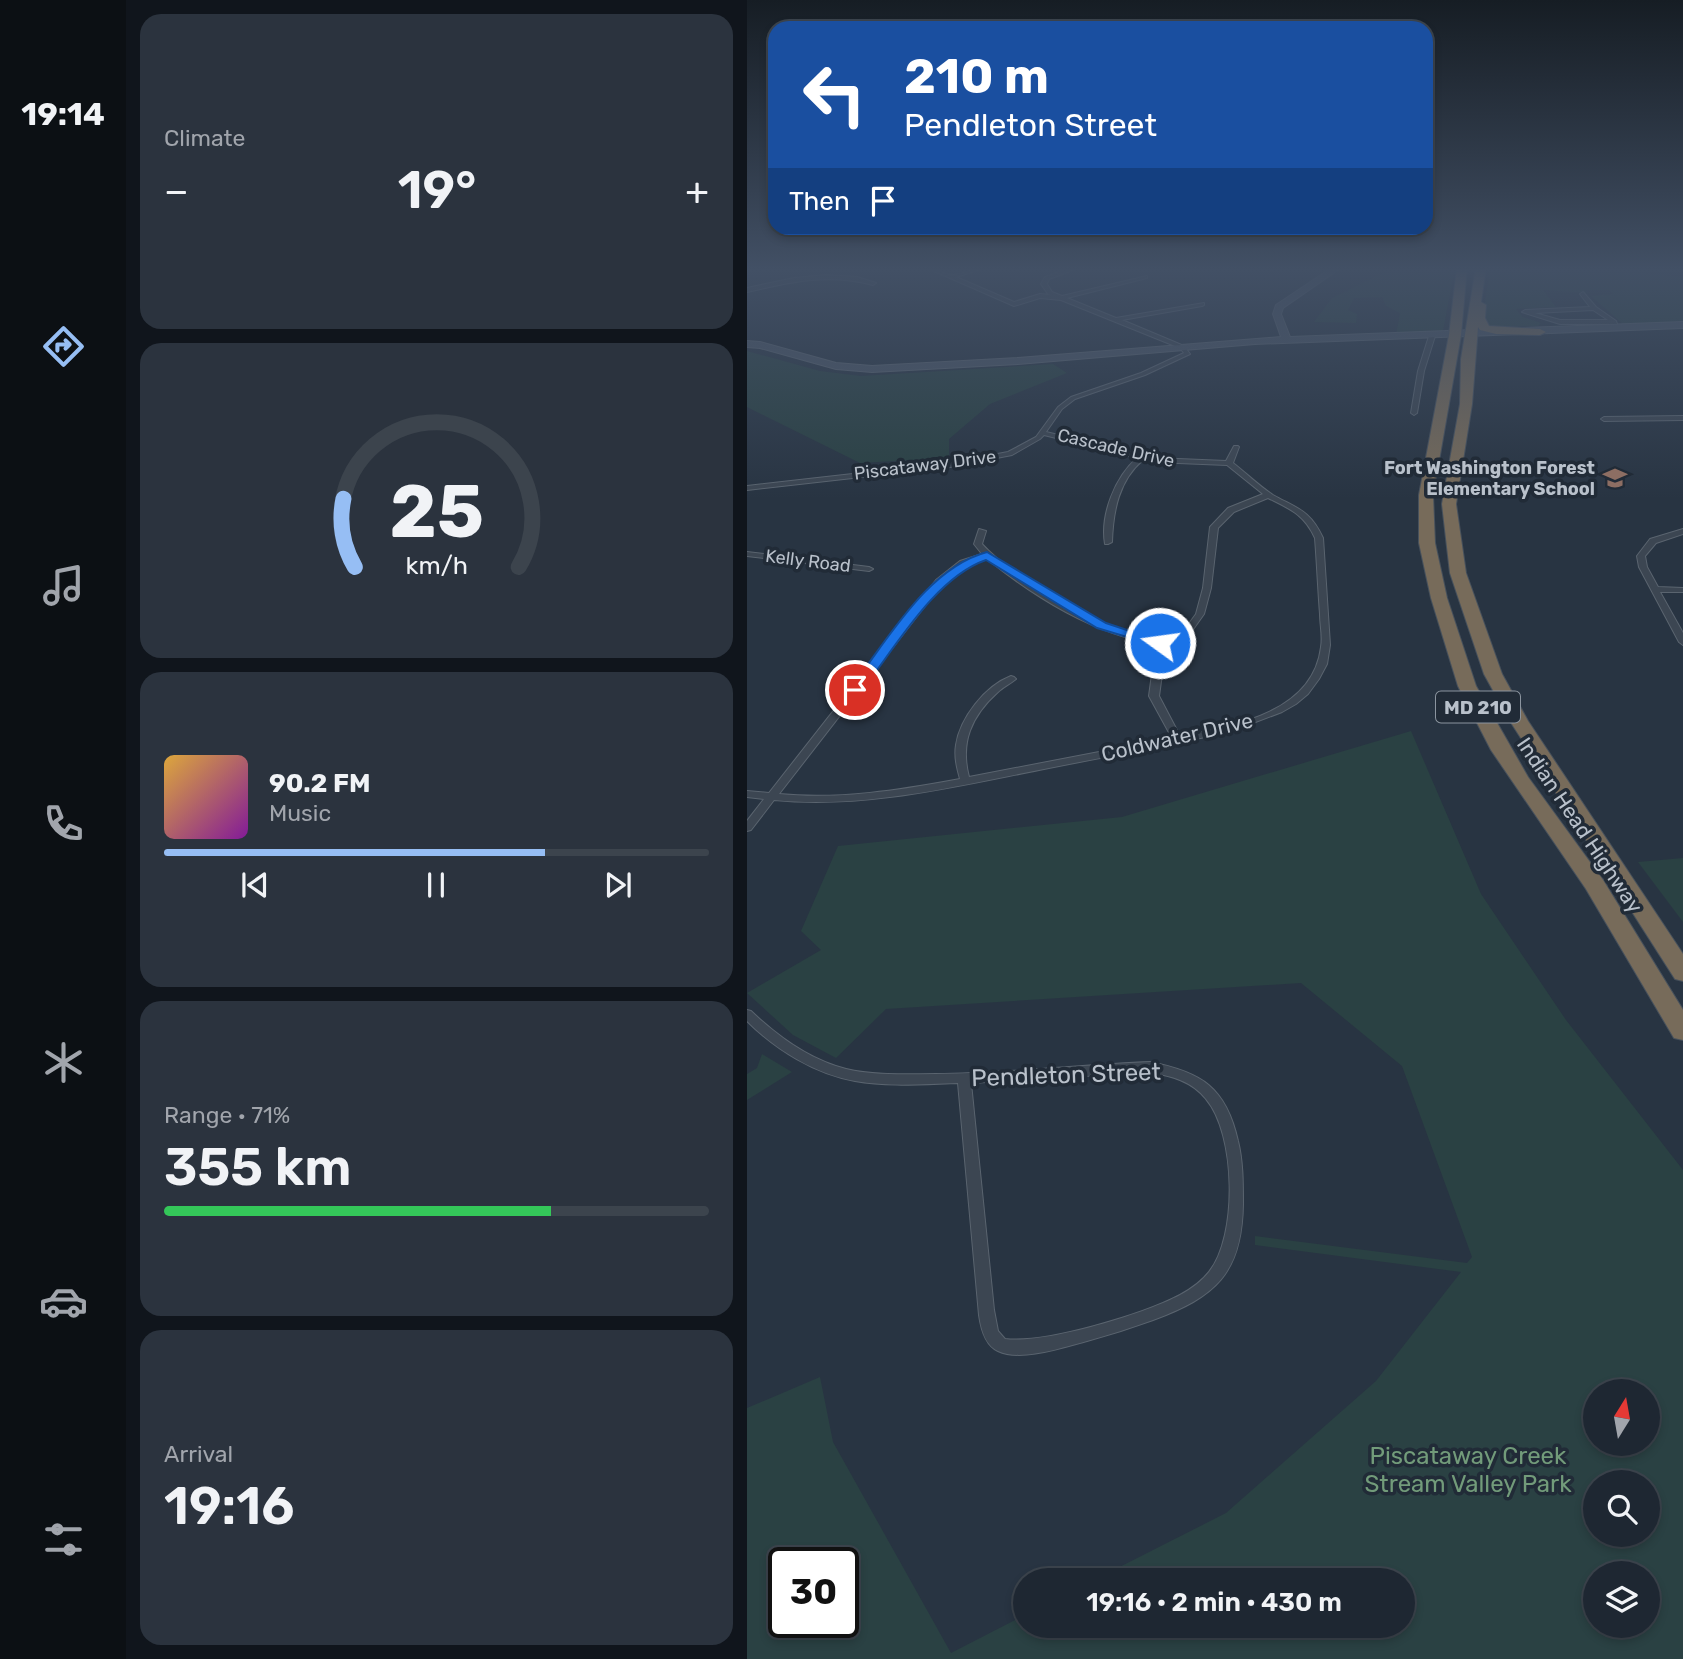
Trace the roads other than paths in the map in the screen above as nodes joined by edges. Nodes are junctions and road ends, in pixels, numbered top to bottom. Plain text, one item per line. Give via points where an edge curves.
1 (752, 344) edge
2 (1176, 344) edge
3 (1216, 344) edge
4 (1429, 344) edge
5 (1460, 344) edge
6 (1463, 344) edge
7 (1182, 347) junction
8 (1414, 414) dead end
9 (1683, 418) edge
10 (1604, 419) dead end
11 (1044, 433) junction
12 (1236, 447) dead end
13 (1141, 458) junction
14 (1229, 463) junction
15 (747, 488) edge
16 (1268, 495) junction
17 (982, 531) dead end
18 (1683, 531) edge
19 (1108, 542) dead end
20 (747, 554) edge
21 (987, 555) junction
22 (869, 569) dead end
23 (1656, 589) junction
24 (1683, 590) edge
25 (1683, 642) edge
26 (1179, 646) junction
27 (1011, 679) dead end
28 (1177, 739) junction
29 (965, 781) junction
30 (747, 794) edge
31 (772, 798) junction
32 (747, 828) edge
33 (1683, 973) edge
34 (747, 1014) edge
35 (1683, 1031) edge
36 (964, 1079) junction

1 - 7 main road via 836,366 872,369
2 - 7 street
3 - 7 main road
4 - 8 street
5 - 35 highway, Indian Head Highway / MD 210 via 1429,472 1426,510 1432,569 1457,659 1467,687 1519,779 1595,885
6 - 33 highway, Indian Head Highway / MD 210 via 1466,404 1449,503 1458,573 1475,623 1493,674 1519,721
7 - 11 street, Piscataway Drive via 1187,352 1179,359 1073,398 1060,408
9 - 10 street
11 - 13 street, Cascade Drive
11 - 15 street, Piscataway Drive via 1018,451 974,462
12 - 14 street
13 - 14 street, Cascade Drive
13 - 19 street via 1126,471 1113,505
14 - 16 street, Coldwater Drive
16 - 26 street via 1231,510 1214,527 1204,602
16 - 28 street, Coldwater Drive via 1302,513 1319,538 1326,645 1323,667 1307,690 1281,709 1229,729
17 - 21 street via 978,544
18 - 23 street via 1661,537 1643,551 1642,563
20 - 22 street, Kelly Road
21 - 26 street via 1101,625
21 - 31 street via 963,564 939,582
23 - 24 street
23 - 25 street
26 - 28 street via 1161,668 1154,688 1158,707
27 - 29 street via 991,692 962,739 959,753
28 - 29 street, Coldwater Drive
29 - 31 street, Coldwater Drive via 872,795
30 - 31 street, Coldwater Drive
31 - 32 street
34 - 36 street, Pendleton Street via 788,1048 838,1072 882,1078
36 - 36 street, Pendleton Street via 984,1292 993,1338 1001,1346 1044,1345 1182,1301 1215,1276 1235,1227 1236,1149 1230,1125 1214,1101 1188,1078 1172,1071 1130,1068

